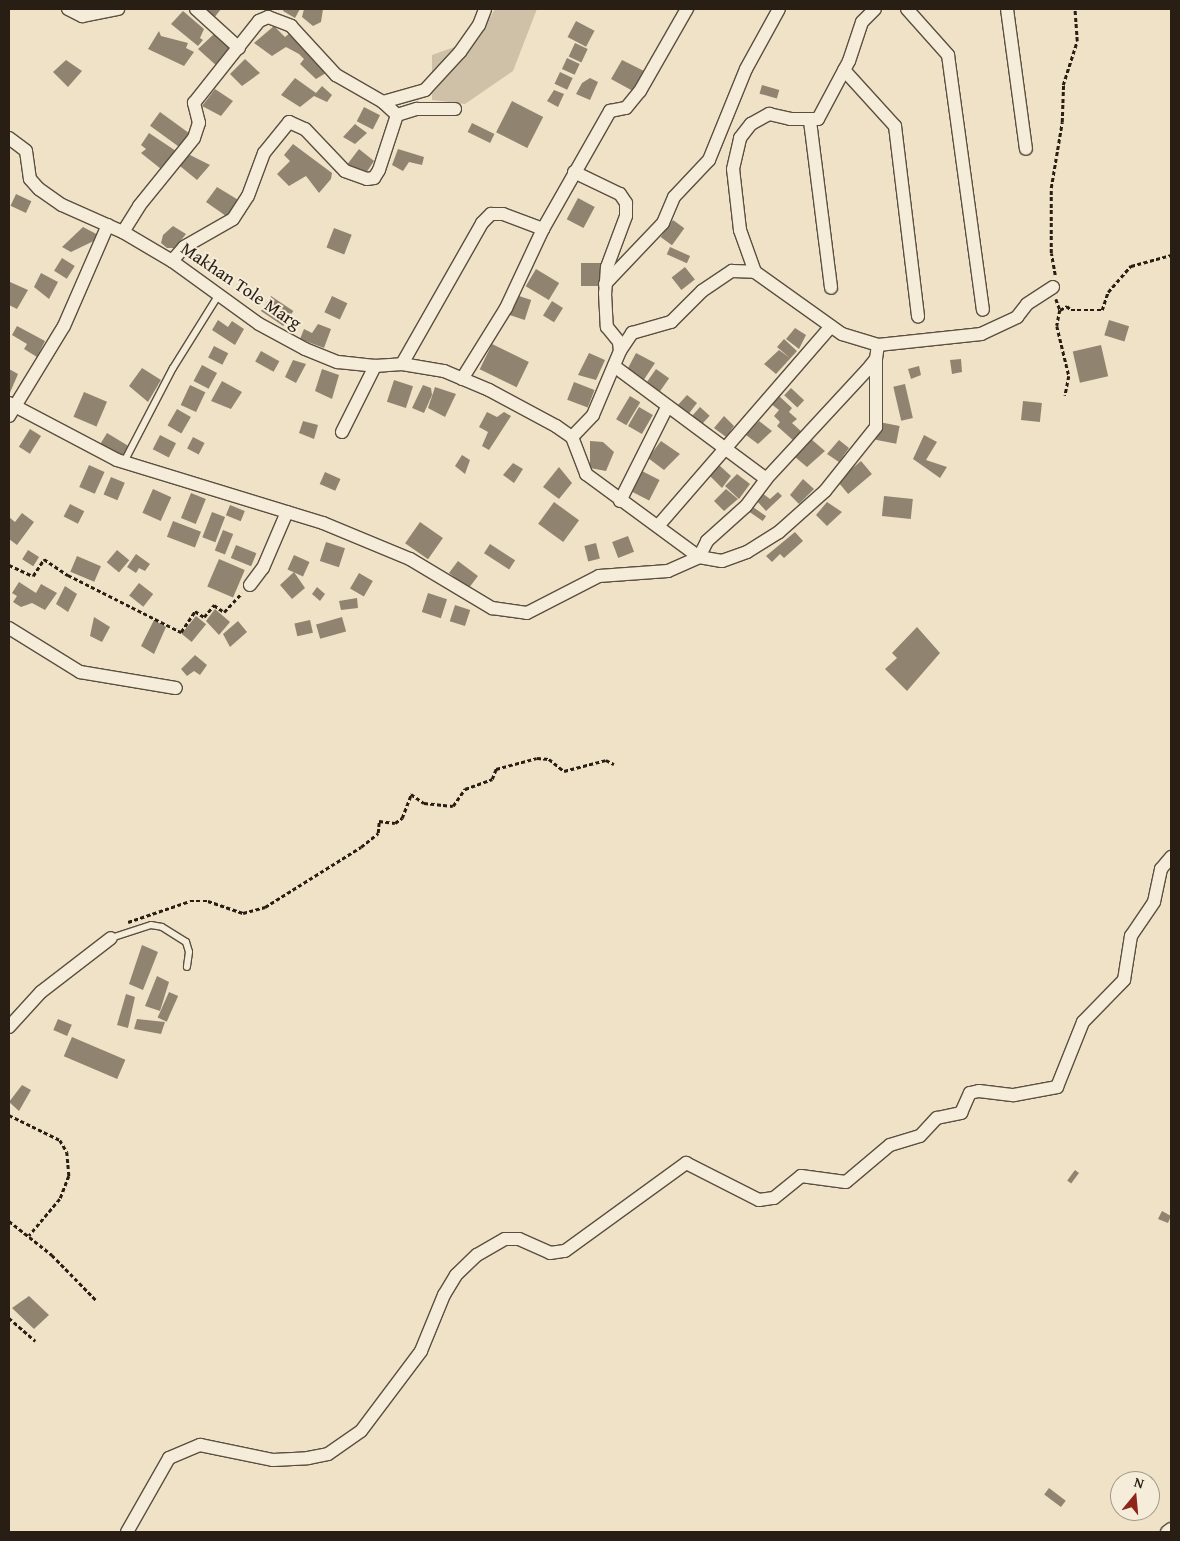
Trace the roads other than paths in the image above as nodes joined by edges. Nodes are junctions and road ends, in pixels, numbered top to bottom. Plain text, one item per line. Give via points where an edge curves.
1 (68, 9) edge
2 (118, 9) edge
3 (196, 9) edge
4 (485, 9) edge
5 (687, 9) edge
6 (778, 9) edge
7 (875, 9) edge
8 (907, 9) edge
9 (1007, 9) edge
10 (239, 48) junction
11 (844, 70) junction
12 (383, 102) junction
13 (455, 109) dead end
14 (397, 115) junction
15 (810, 120) junction
16 (9, 138) edge
17 (1026, 149) dead end
18 (574, 172) junction
19 (108, 225) junction
20 (543, 229) junction
21 (124, 232) junction
22 (172, 261) junction
23 (755, 272) junction
24 (605, 284) junction
25 (1054, 287) road end
26 (831, 288) dead end
27 (218, 296) junction
28 (983, 310) dead end
29 (918, 317) dead end
30 (831, 326) junction
31 (878, 345) junction
32 (620, 350) junction
33 (876, 359) junction
34 (402, 364) junction
35 (375, 366) junction
36 (614, 366) junction
37 (462, 378) junction
38 (667, 407) junction
39 (11, 408) edge
40 (342, 432) dead end
41 (572, 437) junction
42 (726, 448) junction
43 (124, 462) junction
44 (766, 479) junction
45 (620, 500) junction
46 (287, 512) junction
47 (658, 526) junction
48 (699, 558) junction
49 (250, 585) road end
50 (9, 628) edge
51 (176, 688) dead end
52 (1171, 858) edge
53 (111, 938) joint
54 (187, 967) dead end
55 (9, 1027) edge
56 (1171, 1529) edge
57 (127, 1532) edge
58 (1167, 1532) edge

1 - 2 street via 82,16
3 - 10 street
4 - 12 street via 480,25 460,52 425,90
5 - 18 street via 640,92 626,108 610,110
6 - 24 street via 746,69 709,160 674,197 663,223
7 - 11 street via 862,22
8 - 28 street via 948,54
9 - 17 street
10 - 12 street via 259,21 275,19 291,26 323,64 350,86
10 - 21 street via 194,103 199,123 194,138 139,206
11 - 15 street via 818,119
11 - 29 street via 895,126
12 - 14 street
13 - 14 street via 430,107
14 - 22 street via 379,170 374,178 366,179 345,171 305,129 289,122 264,153 248,196 233,219 191,243
15 - 23 street via 769,114 751,124 740,138 733,169 740,230
15 - 26 street
16 - 19 street, Makhan Tole Marg via 26,151 30,179 39,189 62,205
18 - 20 street
18 - 24 street via 620,194 626,203 626,216 611,249
19 - 21 street, Makhan Tole Marg
19 - 39 street via 64,326
20 - 34 street via 518,219 490,214 417,333
20 - 37 street via 506,308
21 - 22 street, Makhan Tole Marg
22 - 27 street, Makhan Tole Marg
23 - 30 street
23 - 32 street via 732,271 702,291 671,322 632,333
24 - 32 street via 605,318
25 - 31 street via 1027,304 1017,317 981,334
27 - 35 street, Makhan Tole Marg via 304,349 338,362
27 - 43 lane via 173,368
30 - 31 street
30 - 42 street
31 - 33 street
32 - 36 street
33 - 44 street
33 - 48 street via 876,427 825,491 798,517 747,552 722,560
34 - 35 street, Makhan Tole Marg
34 - 37 street, Makhan Tole Marg
35 - 40 street
36 - 38 street
36 - 41 street via 593,415
37 - 41 street, Makhan Tole Marg via 530,410
38 - 42 street
38 - 45 street
39 - 43 street
41 - 45 street via 586,474
42 - 44 street
42 - 47 street
43 - 46 street
44 - 48 street via 746,506 707,541
45 - 47 street
46 - 48 street via 410,559 484,604 507,612 527,613 600,576 668,571
46 - 49 street via 263,568
47 - 48 street
50 - 51 street via 80,672
52 - 57 street via 1161,869 1154,902 1131,936 1124,980 1083,1022 1057,1087 1014,1095 979,1090 970,1093 960,1113 937,1118 920,1136 890,1145 846,1182 801,1176 774,1198 759,1200 686,1163 565,1252 550,1253 519,1239 505,1239 477,1255 456,1275 444,1295 421,1351 361,1431 328,1454 308,1458 273,1460 200,1445 170,1458
53 - 54 lane via 151,925 162,927 186,942 190,952
53 - 55 street via 41,992
56 - 58 street

